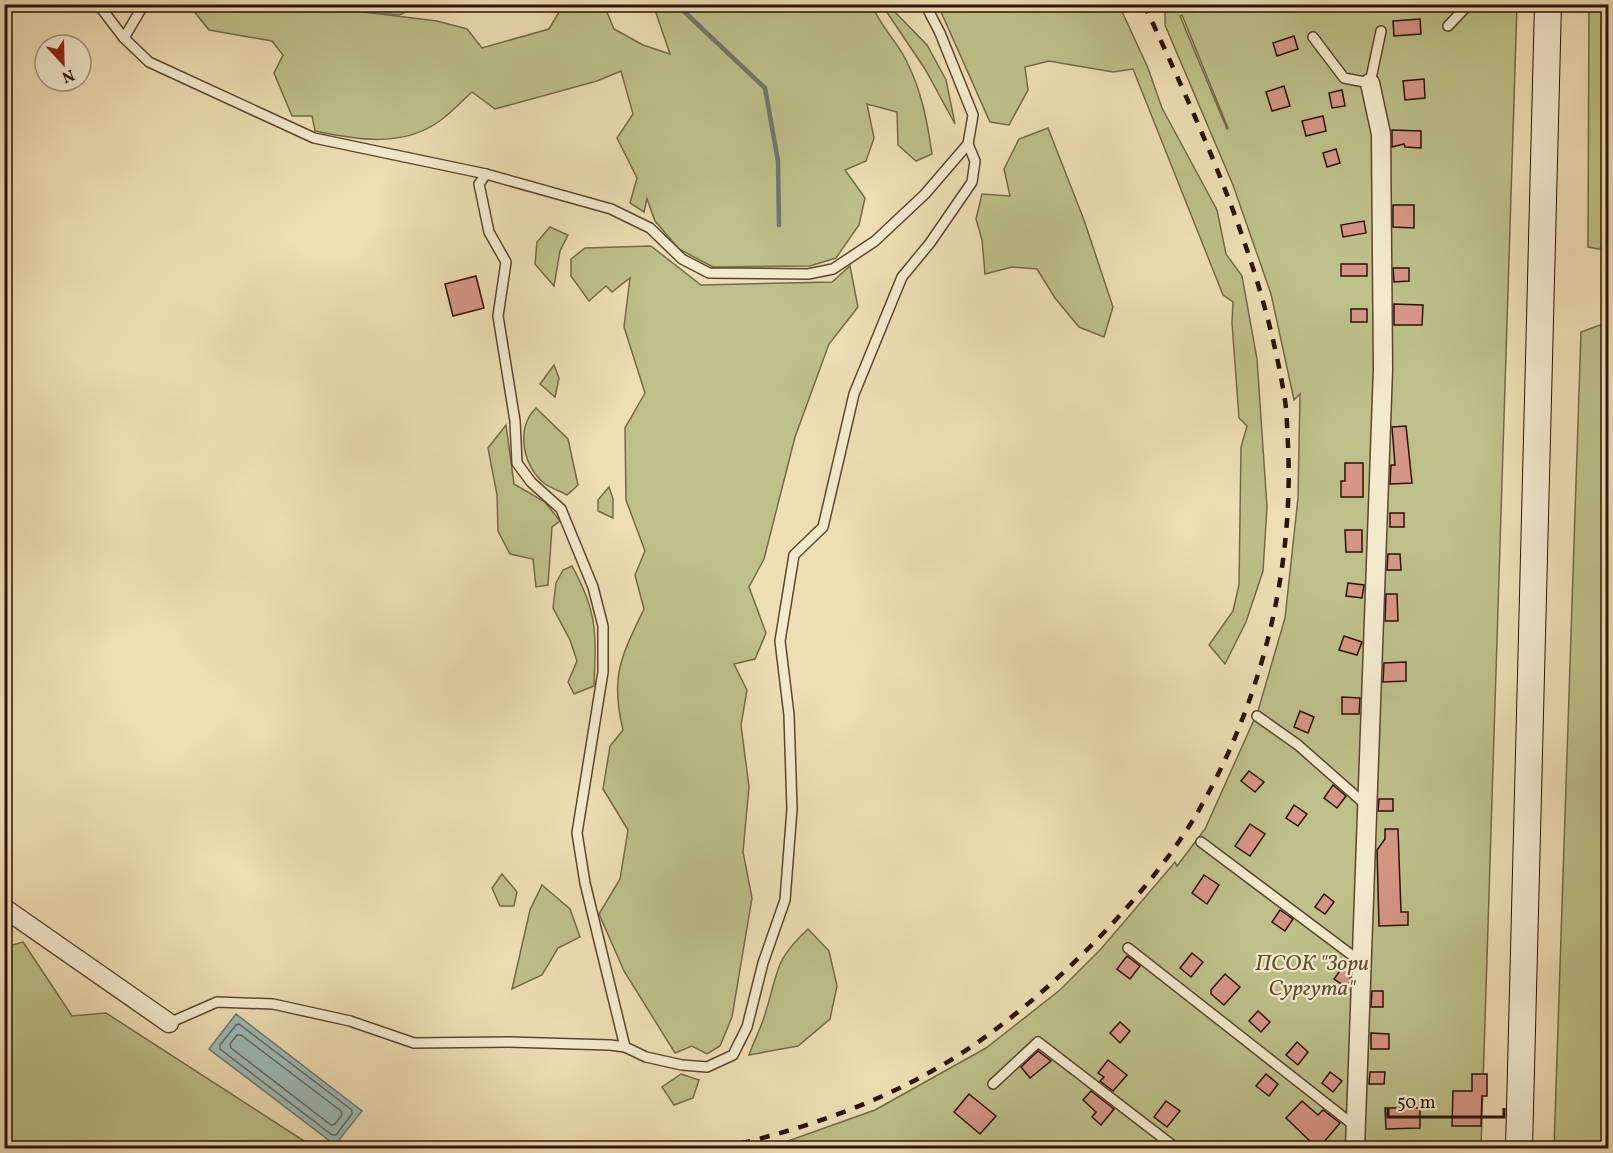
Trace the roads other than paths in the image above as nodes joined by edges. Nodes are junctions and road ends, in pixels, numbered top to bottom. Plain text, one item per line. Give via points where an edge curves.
1 (98, 4) edge
2 (144, 4) edge
3 (925, 4) edge
4 (1469, 4) edge
5 (1548, 4) edge
6 (1448, 26) dead end
7 (1381, 31) dead end
8 (1314, 37) dead end
9 (124, 38) junction
10 (1370, 84) junction
11 (968, 144) junction
12 (486, 174) junction
13 (1257, 716) dead end
14 (1366, 805) junction
15 (1201, 842) dead end
16 (4, 908) edge
17 (1128, 948) dead end
18 (1361, 962) junction
19 (169, 1023) joint
20 (625, 1047) junction
21 (993, 1084) dead end
22 (1356, 1127) junction
23 (1176, 1149) edge
24 (1355, 1149) edge
25 (1519, 1149) edge

1 - 9 lane
2 - 9 lane
3 - 11 lane via 973,115
4 - 6 lane
5 - 25 main road
7 - 10 lane
8 - 10 lane via 1344,78
9 - 12 lane via 149,62 314,138
10 - 14 street via 1381,134 1383,369
11 - 12 lane via 925,194 874,242 833,269 808,274 709,273 682,259 650,228 611,210
11 - 20 lane via 975,161 972,182 902,277 854,394 823,527 794,555 780,641 789,715 792,809 785,900 763,963 747,1027 733,1055 707,1067 646,1057
12 - 20 lane via 479,184 489,232 506,262 498,316 518,463 531,482 561,509 593,587 603,626 603,672 577,833 585,883
13 - 14 lane via 1299,745
14 - 18 street
15 - 18 lane
16 - 19 street
17 - 22 lane
18 - 22 street
19 - 20 lane via 217,1002 273,1004 350,1021 414,1043
21 - 23 lane via 1038,1042
22 - 24 street

